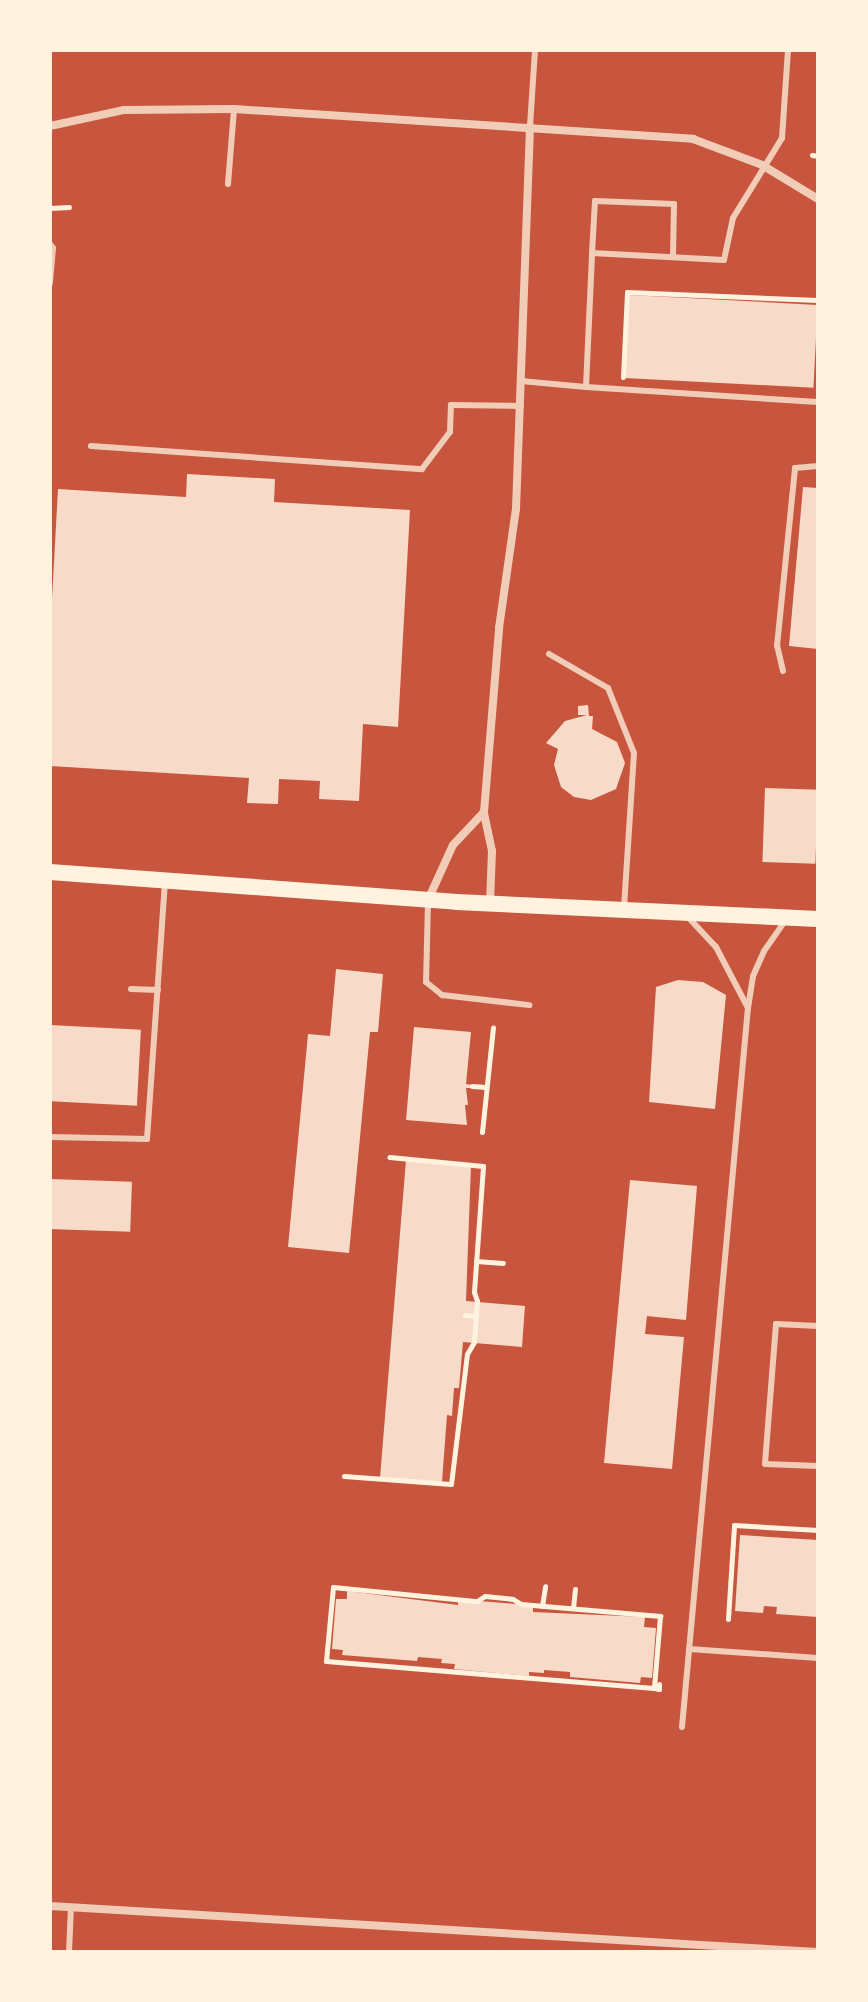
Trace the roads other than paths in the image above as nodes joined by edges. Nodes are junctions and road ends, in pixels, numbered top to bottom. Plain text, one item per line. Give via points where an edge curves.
1 (535, 50) edge
2 (788, 50) edge
3 (234, 109) junction
4 (50, 126) edge
5 (530, 126) junction
6 (762, 165) junction
7 (228, 184) dead end
8 (818, 199) edge
9 (50, 244) edge
10 (592, 253) junction
11 (673, 257) junction
12 (50, 283) edge
13 (521, 381) junction
14 (586, 387) junction
15 (818, 402) edge
16 (521, 406) junction
17 (91, 446) dead end
18 (818, 466) edge
19 (549, 654) dead end
20 (783, 671) dead end
21 (484, 812) junction
22 (52, 871) edge
23 (165, 880) junction
24 (428, 900) junction
25 (490, 903) junction
26 (624, 909) junction
27 (684, 912) junction
28 (788, 917) junction
29 (818, 919) edge
30 (131, 989) dead end
31 (158, 990) junction
32 (529, 1005) dead end
33 (748, 1008) junction
34 (50, 1137) edge
35 (818, 1326) edge
36 (818, 1466) edge
37 (689, 1649) junction
38 (818, 1658) edge
39 (682, 1727) dead end
40 (50, 1906) edge
41 (71, 1907) junction
42 (766, 1950) edge
43 (69, 1952) edge
44 (818, 1952) edge

1 - 5 lane
2 - 6 lane via 782,138
3 - 4 street via 124,110
3 - 5 street
3 - 7 lane
5 - 6 street via 693,139
5 - 13 street
6 - 8 street
6 - 11 lane via 733,218 724,260
9 - 12 lane
10 - 11 lane
10 - 11 lane via 595,201 674,204
10 - 14 lane
13 - 14 lane
13 - 16 street
14 - 15 lane
16 - 17 lane via 451,405 450,432 422,469
16 - 21 street via 516,509 499,628
18 - 20 lane via 795,468 777,646
19 - 26 lane via 608,688 634,753
21 - 24 street via 453,845
21 - 25 street via 492,851
22 - 23 main road
23 - 24 main road
23 - 31 lane
24 - 25 main road
24 - 32 lane via 426,982 442,995
25 - 26 main road
26 - 27 main road
27 - 28 main road
27 - 33 lane via 716,947
28 - 29 main road
28 - 33 lane via 753,976
30 - 31 lane
31 - 34 lane via 147,1139
33 - 37 lane
35 - 36 lane via 776,1324 765,1464
37 - 38 lane
37 - 39 lane
40 - 41 street
41 - 42 street
41 - 43 lane
42 - 44 street

